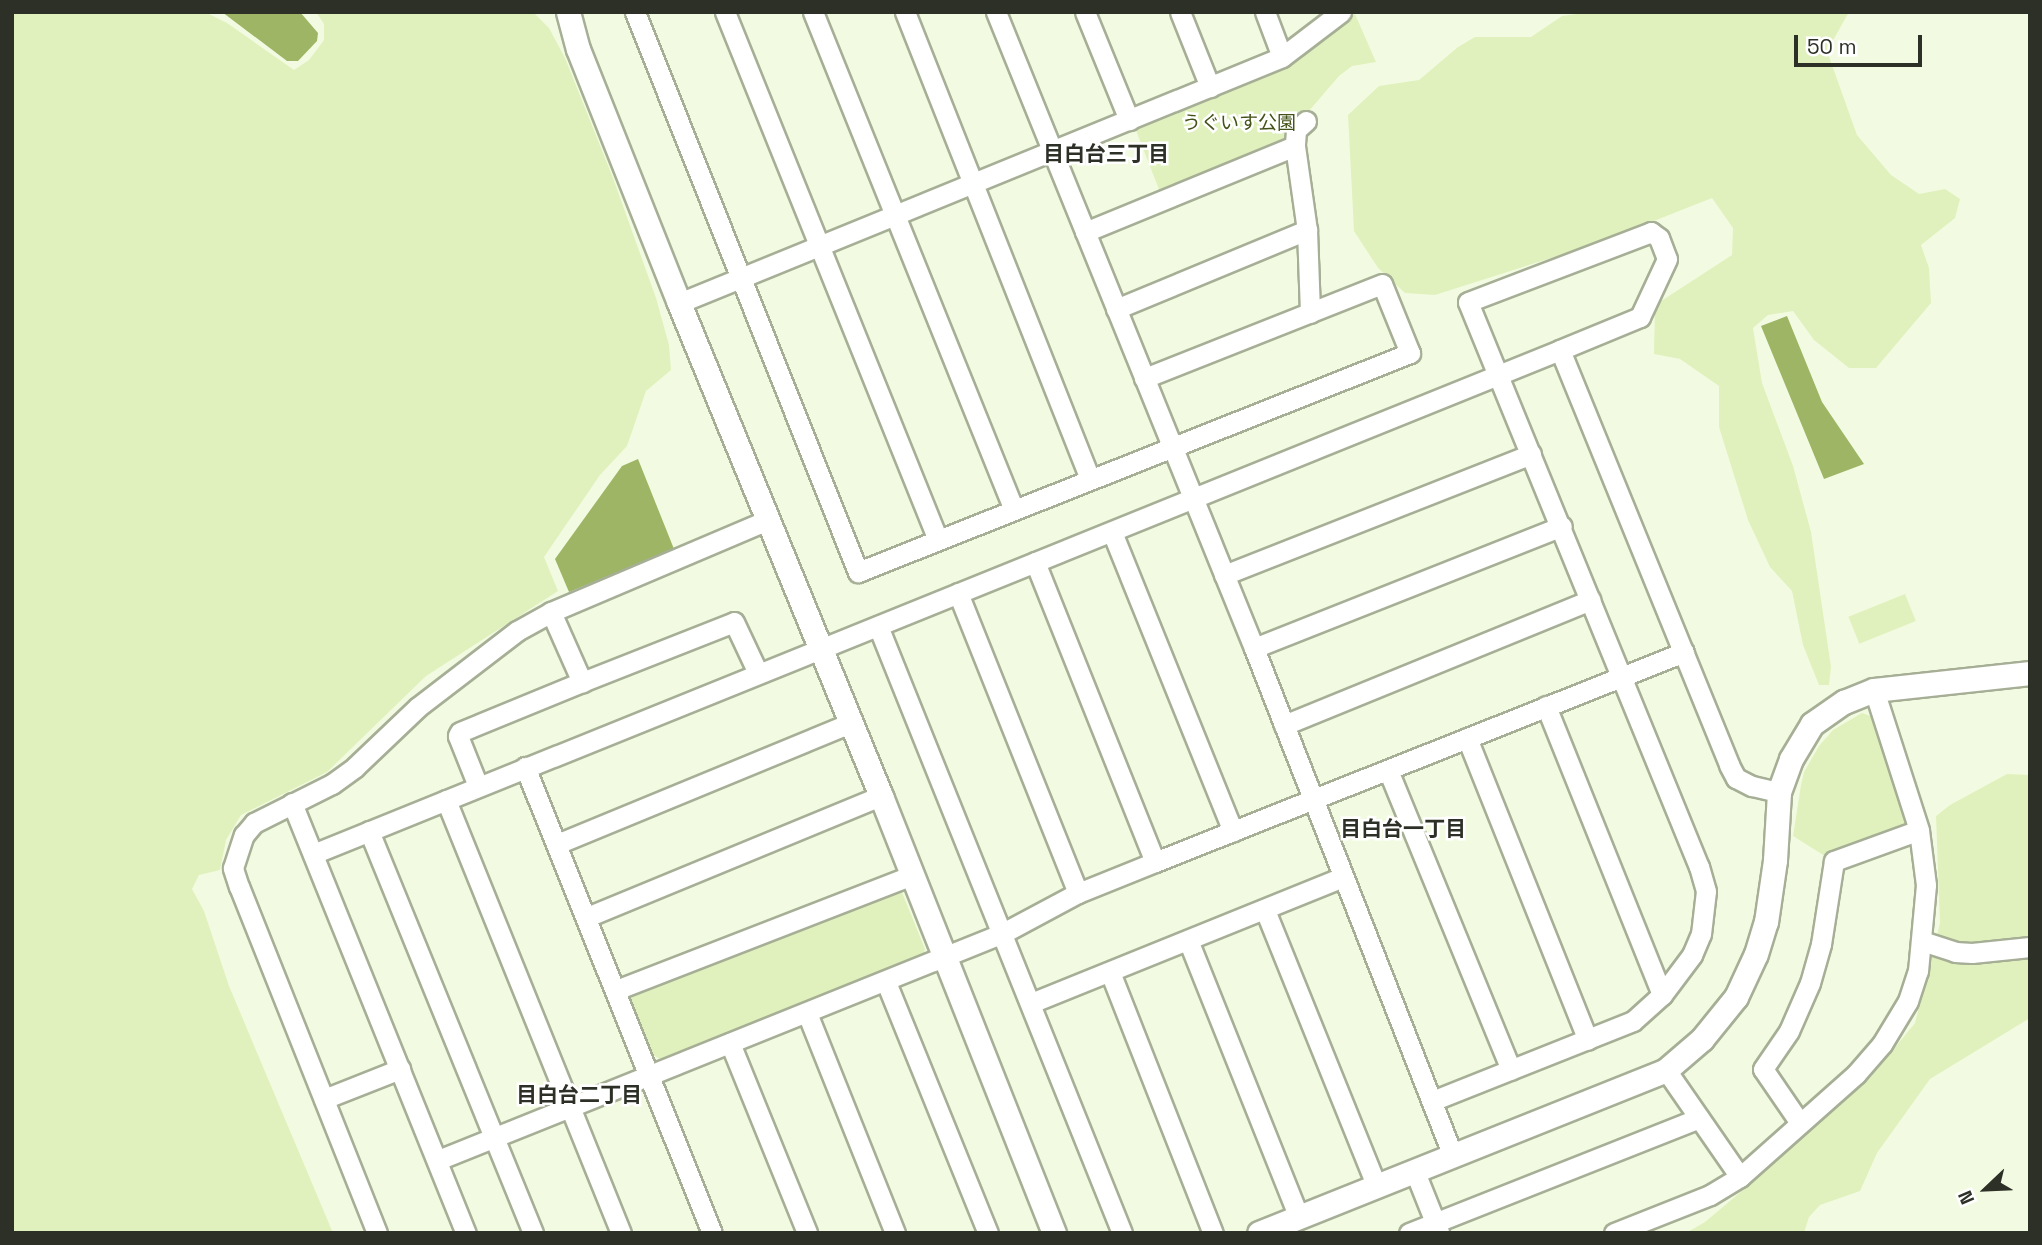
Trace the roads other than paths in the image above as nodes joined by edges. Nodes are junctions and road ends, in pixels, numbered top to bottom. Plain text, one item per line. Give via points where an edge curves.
1 (568, 12) edge
2 (635, 12) edge
3 (725, 12) edge
4 (813, 12) edge
5 (905, 12) edge
6 (996, 12) edge
7 (1086, 12) edge
8 (1180, 12) edge
9 (1265, 12) edge
10 (1341, 12) edge
11 (1282, 57) junction
12 (1210, 87) junction
13 (1129, 120) junction
14 (1306, 121) dead end
15 (1295, 146) junction
16 (1052, 153) junction
17 (972, 184) junction
18 (895, 215) junction
19 (1307, 230) junction
20 (1085, 232) junction
21 (818, 246) junction
22 (742, 278) junction
23 (679, 303) junction
24 (1116, 309) junction
25 (1310, 313) junction
26 (1560, 350) junction
27 (1499, 375) junction
28 (1144, 378) junction
29 (1172, 449) junction
30 (1531, 454) junction
31 (1090, 479) junction
32 (1193, 500) junction
33 (1014, 510) junction
34 (768, 520) junction
35 (1562, 526) junction
36 (1112, 532) junction
37 (938, 540) junction
38 (1035, 562) junction
39 (1224, 575) junction
40 (958, 593) junction
41 (1591, 600) junction
42 (551, 612) junction
43 (878, 626) junction
44 (820, 648) junction
45 (1254, 649) junction
46 (1684, 652) junction
47 (758, 673) junction
48 (2030, 673) edge
49 (1622, 675) junction
50 (582, 682) junction
51 (1874, 690) junction
52 (1546, 706) junction
53 (851, 723) junction
54 (1284, 725) junction
55 (1466, 738) junction
56 (526, 767) junction
57 (1388, 769) junction
58 (478, 786) junction
59 (1779, 792) junction
60 (881, 796) junction
61 (1312, 798) junction
62 (446, 800) junction
63 (292, 803) junction
64 (1919, 830) junction
65 (369, 831) junction
66 (1233, 832) junction
67 (557, 845) junction
68 (313, 854) junction
69 (1155, 862) junction
70 (913, 875) junction
71 (1343, 877) junction
72 (1078, 893) junction
73 (1265, 910) junction
74 (587, 917) junction
75 (1003, 933) junction
76 (1188, 940) junction
77 (1922, 941) junction
78 (2030, 947) edge
79 (946, 956) junction
80 (1110, 972) junction
81 (886, 982) junction
82 (615, 990) junction
83 (1662, 995) junction
84 (1031, 1003) junction
85 (807, 1013) junction
86 (1588, 1040) junction
87 (730, 1043) junction
88 (400, 1069) junction
89 (1511, 1070) junction
90 (1666, 1070) junction
91 (650, 1073) junction
92 (324, 1099) junction
93 (1432, 1101) junction
94 (570, 1106) junction
95 (1699, 1118) junction
96 (1800, 1123) junction
97 (495, 1136) junction
98 (1453, 1156) junction
99 (438, 1160) junction
100 (1415, 1172) junction
101 (1740, 1177) junction
102 (1377, 1187) junction
103 (1299, 1217) junction
104 (1438, 1227) edge
105 (377, 1233) edge
106 (466, 1233) edge
107 (533, 1233) edge
108 (621, 1233) edge
109 (712, 1233) edge
110 (807, 1233) edge
111 (895, 1233) edge
112 (988, 1233) edge
113 (1054, 1233) edge
114 (1122, 1233) edge
115 (1213, 1233) edge
116 (1259, 1233) edge
117 (1409, 1233) edge
118 (1614, 1233) edge

1 - 23 street via 578,49
2 - 22 street
3 - 21 street
4 - 18 street
5 - 17 street
6 - 16 street
7 - 13 street
8 - 12 street
9 - 11 street
10 - 11 street
11 - 12 street
12 - 13 street
13 - 16 street
14 - 15 street via 1296,130
15 - 19 street
15 - 20 street
16 - 17 street
16 - 20 street
17 - 18 street
17 - 31 street
18 - 21 street
18 - 33 street
19 - 24 street
19 - 25 street
20 - 24 street
21 - 22 street
21 - 37 street
22 - 23 street
22 - 37 street via 858,572
23 - 34 street
24 - 28 street
25 - 28 street
25 - 29 street via 1382,284 1410,353
26 - 27 street
26 - 27 street via 1640,317 1667,259 1659,238 1651,232 1468,302
26 - 46 street
27 - 30 street
27 - 32 street
28 - 29 street
29 - 31 street
29 - 32 street
30 - 35 street
30 - 39 street
31 - 33 street
32 - 36 street
32 - 39 street
33 - 37 street
34 - 42 street
34 - 44 street
35 - 41 street
35 - 45 street
36 - 38 street
36 - 66 street
38 - 40 street
38 - 69 street
39 - 45 street
40 - 43 street
40 - 72 street
41 - 49 street
41 - 54 street
42 - 50 street
42 - 63 street via 517,631 418,707 332,784
43 - 44 street
43 - 75 street
44 - 47 street
44 - 53 street
45 - 54 street
46 - 49 street
46 - 59 street via 1736,778
47 - 50 street via 734,622
47 - 56 street
48 - 51 street
49 - 52 street
49 - 83 street via 1706,891 1702,934
50 - 58 street via 460,732
51 - 59 street via 1844,702 1812,724 1791,759
51 - 64 street
52 - 55 street
52 - 83 street
53 - 60 street
53 - 67 street
54 - 61 street
55 - 57 street
55 - 86 street
56 - 58 street
56 - 67 street
57 - 61 street
57 - 89 street
58 - 62 street
59 - 90 street via 1766,922 1756,954 1736,998 1702,1039
60 - 70 street
60 - 74 street
61 - 66 street
61 - 71 street
62 - 65 street
62 - 94 street
63 - 68 street
63 - 92 street via 254,823 244,835 233,868
64 - 77 street via 1926,885
64 - 96 street via 1834,861 1810,983 1789,1031 1763,1069
65 - 68 street
65 - 97 street
66 - 69 street
67 - 74 street
68 - 88 street
69 - 72 street
70 - 79 street
70 - 82 street
71 - 73 street
71 - 93 street
72 - 75 street
73 - 76 street
73 - 102 street
74 - 82 street
75 - 79 street
75 - 84 street
76 - 80 street
76 - 103 street
77 - 78 street via 1972,953
77 - 96 street via 1917,971 1896,1023 1856,1074
79 - 81 street
79 - 113 street
80 - 84 street
80 - 115 street
81 - 85 street
81 - 112 street
82 - 91 street
83 - 86 street via 1633,1021
84 - 114 street
85 - 87 street
85 - 111 street
86 - 89 street
87 - 91 street
87 - 110 street
88 - 92 street
88 - 99 street
89 - 93 street
90 - 95 street
90 - 98 street
91 - 94 street
91 - 109 street
92 - 105 street
93 - 98 street
94 - 97 street
94 - 108 street
95 - 101 street
95 - 104 street
96 - 101 street
97 - 99 street
97 - 107 street
98 - 100 street
99 - 106 street
100 - 102 street
100 - 104 street
101 - 118 street via 1710,1195
102 - 103 street
103 - 116 street
104 - 117 street

